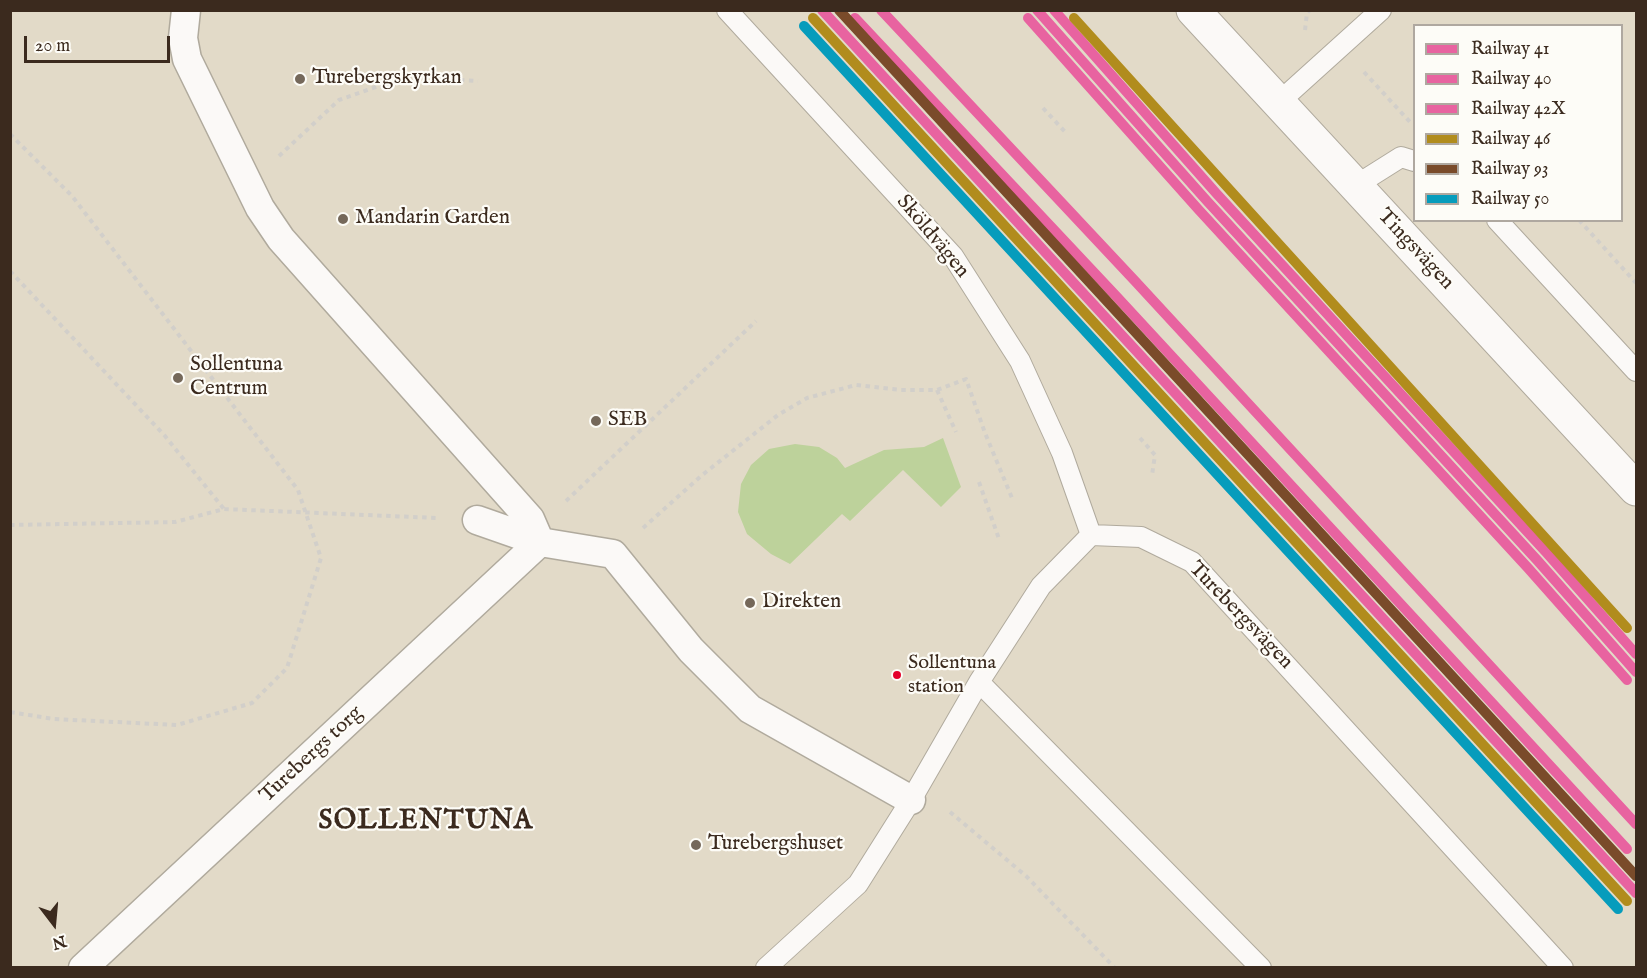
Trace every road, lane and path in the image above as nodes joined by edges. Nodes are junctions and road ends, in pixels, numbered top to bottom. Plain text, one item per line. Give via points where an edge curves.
1 (186, 10) edge
2 (727, 10) edge
3 (1193, 10) edge
4 (1381, 10) edge
5 (1341, 48) junction
6 (478, 81) dead end
7 (1278, 103) junction
8 (1043, 108) dead end
9 (1413, 126) edge
10 (10, 134) edge
11 (1067, 134) dead end
12 (1413, 160) edge
13 (249, 184) junction
14 (1355, 186) junction
15 (1499, 222) edge
16 (1581, 222) edge
17 (10, 271) edge
18 (1636, 283) edge
19 (756, 321) dead end
20 (1636, 371) edge
21 (938, 390) junction
22 (956, 432) dead end
23 (1140, 438) dead end
24 (1152, 475) dead end
25 (979, 482) dead end
26 (1636, 489) edge
27 (1012, 498) dead end
28 (224, 509) junction
29 (306, 512) junction
30 (477, 519) joint
31 (10, 525) edge
32 (1091, 536) junction
33 (999, 539) dead end
34 (540, 542) junction
35 (613, 554) junction
36 (979, 682) junction
37 (10, 712) edge
38 (910, 800) junction
39 (83, 968) edge
40 (765, 968) edge
41 (1115, 968) edge
42 (1261, 968) edge
43 (1563, 968) edge

1 - 13 street via 186,58
2 - 32 lane, Sköldvägen via 953,256 1020,361 1062,453
3 - 7 street, Tingsvägen
4 - 5 lane
5 - 7 lane
5 - 9 path
6 - 13 path via 404,77 339,100
7 - 14 street, Tingsvägen
8 - 11 path
10 - 29 path via 72,195 298,490
12 - 14 lane via 1401,157
13 - 34 street via 281,239 530,519
14 - 26 street, Tingsvägen
15 - 20 lane
16 - 18 path
17 - 28 path via 165,436
19 - 34 path via 566,501
21 - 22 path
21 - 27 path via 966,379
21 - 35 path via 856,385 807,398 752,434
23 - 24 path via 1155,455
25 - 33 path
28 - 29 path
28 - 31 path via 175,522
29 - 30 path
29 - 37 path via 321,558 287,668 252,703 177,725 54,719
30 - 34 street
32 - 36 lane via 1041,586
32 - 43 lane, Turebergsvägen via 1141,537 1192,562
34 - 35 street
34 - 39 street, Turebergs torg
35 - 38 street via 691,650 750,709
36 - 38 lane
36 - 42 lane
38 - 40 lane via 858,884
38 - 41 path via 950,812 1026,876

